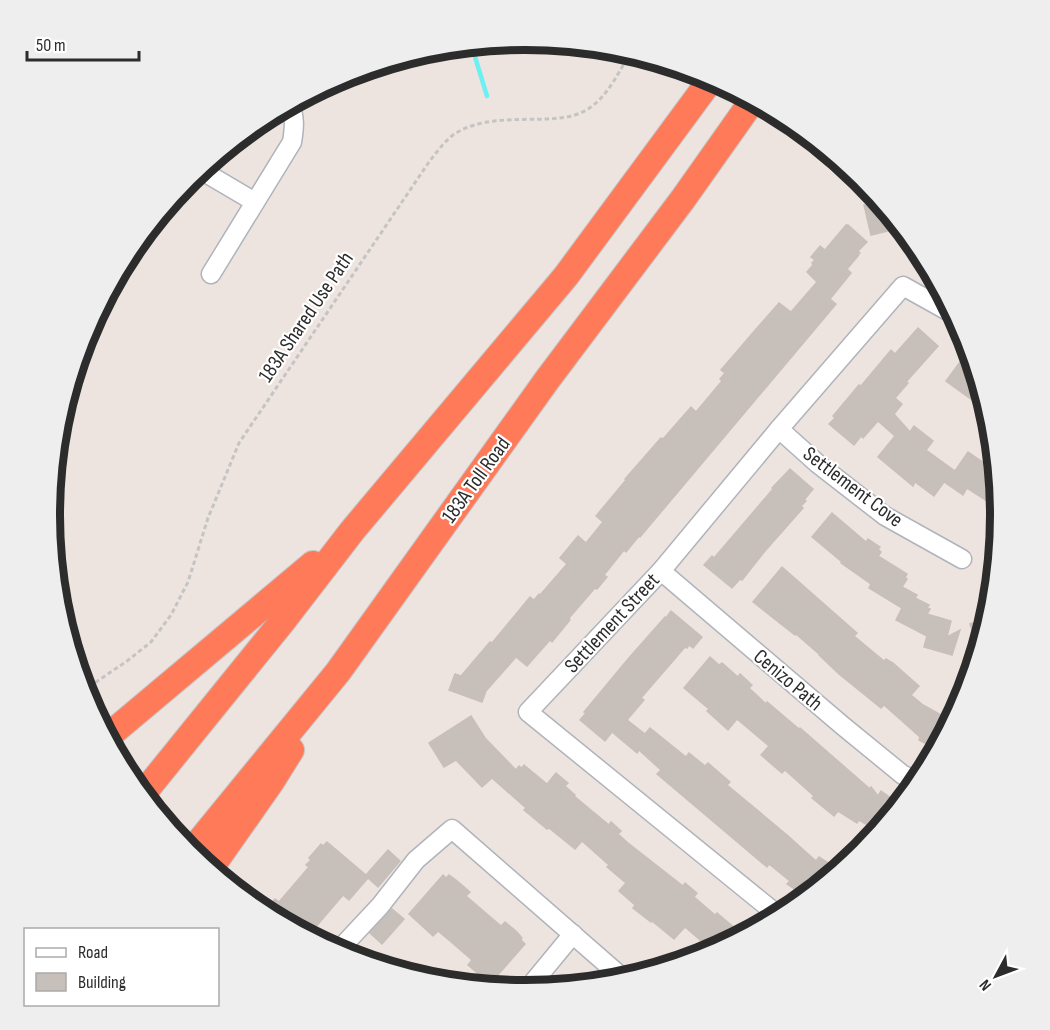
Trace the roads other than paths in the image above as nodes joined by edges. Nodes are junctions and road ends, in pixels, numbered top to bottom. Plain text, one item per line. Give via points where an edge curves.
1 (706, 86) edge
2 (748, 107) edge
3 (292, 112) edge
4 (208, 174) edge
5 (255, 202) junction
6 (211, 274) dead end
7 (941, 307) edge
8 (779, 429) junction
9 (352, 531) junction
10 (962, 559) dead end
11 (661, 571) junction
12 (338, 672) junction
13 (113, 732) edge
14 (909, 778) edge
15 (148, 787) edge
16 (197, 845) edge
17 (215, 862) edge
18 (771, 910) edge
19 (573, 934) junction
20 (345, 944) edge
21 (616, 972) edge
22 (535, 980) edge

1 - 9 highway via 566,276
2 - 12 highway, 183A Toll Road
3 - 5 street via 292,142
4 - 5 street
5 - 6 street
7 - 8 street, Settlement Street via 903,286
8 - 10 street, Settlement Cove via 885,516
8 - 11 street, Settlement Street
9 - 13 highway
9 - 15 highway
11 - 14 street, Cenizo Path
11 - 18 street, Settlement Street via 528,712
12 - 16 highway, 183A Toll Road
12 - 17 highway via 272,782
19 - 20 street via 452,829 416,860
19 - 21 street
19 - 22 street

